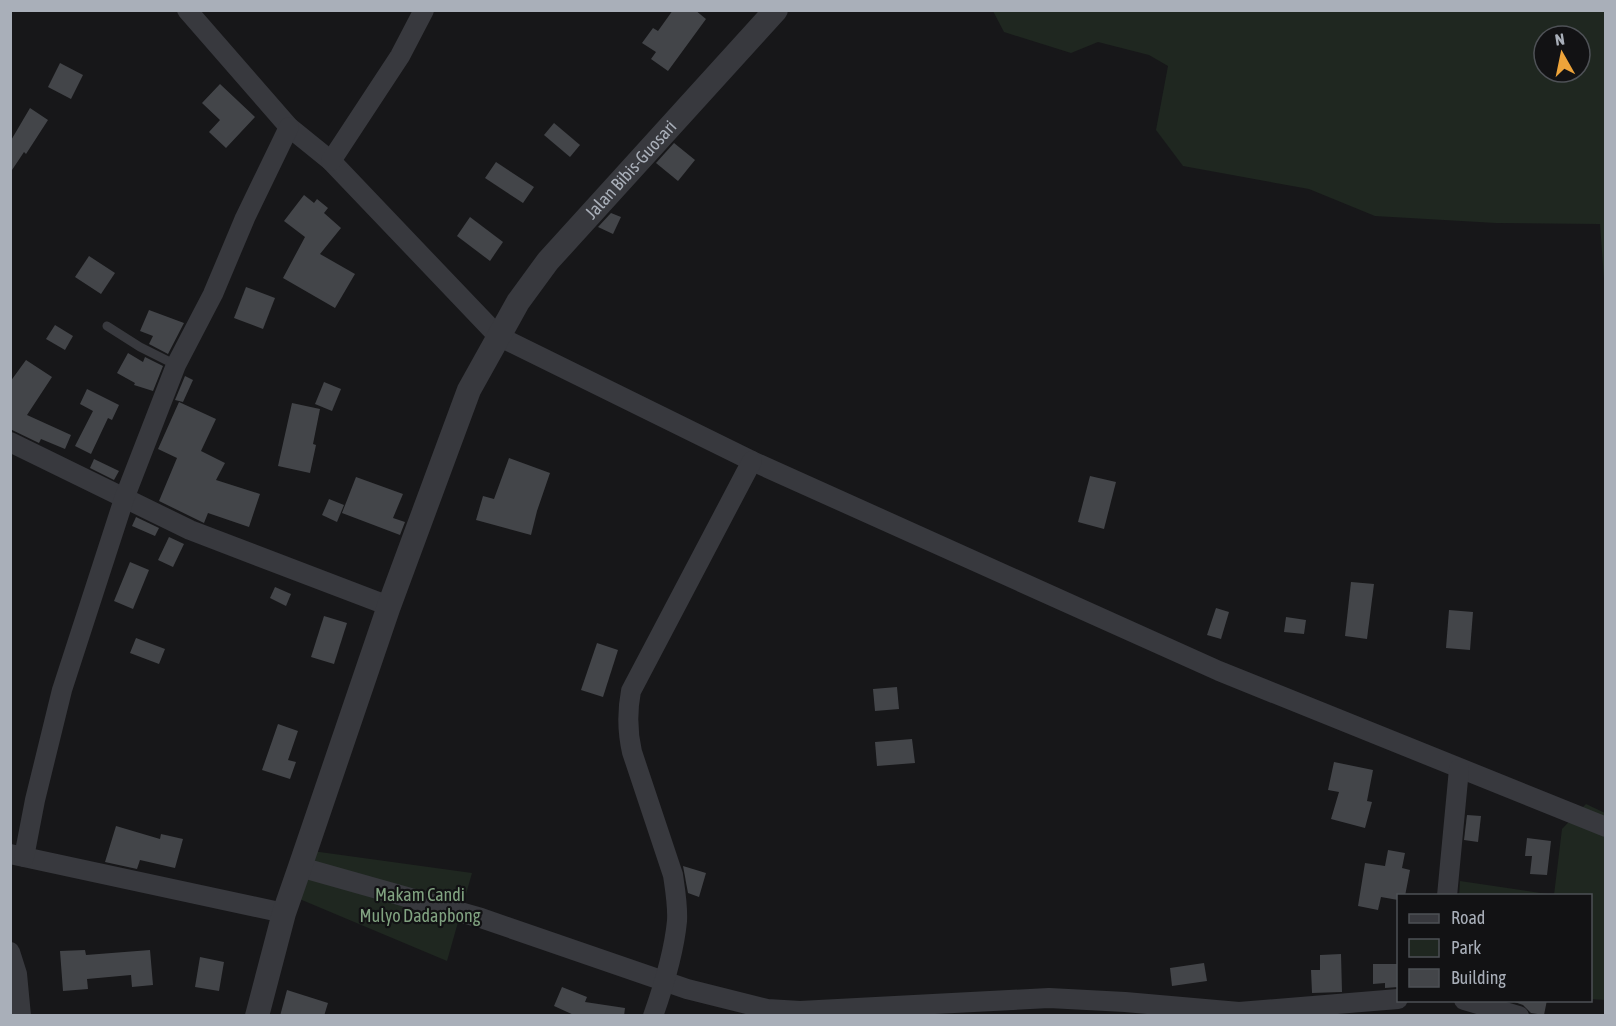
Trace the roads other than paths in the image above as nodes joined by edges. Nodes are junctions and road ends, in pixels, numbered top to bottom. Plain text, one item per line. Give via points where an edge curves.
1 (187, 10) edge
2 (424, 10) edge
3 (776, 10) edge
4 (289, 128) junction
5 (332, 161) junction
6 (107, 326) dead end
7 (498, 336) junction
8 (176, 365) junction
9 (10, 442) edge
10 (752, 461) junction
11 (124, 499) junction
12 (389, 606) junction
13 (1459, 769) junction
14 (1605, 827) edge
15 (17, 855) edge
16 (300, 867) junction
17 (1446, 894) edge
18 (284, 914) junction
19 (10, 952) edge
20 (665, 982) junction
21 (1397, 999) edge
22 (1471, 1002) edge
23 (21, 1016) edge
24 (257, 1016) edge
25 (653, 1016) edge
26 (1519, 1016) edge

1 - 4 street
2 - 5 street via 400,56
3 - 7 street, Jalan Bibis-Guosari via 548,261
4 - 5 street
4 - 8 street
5 - 7 street
6 - 8 lane
7 - 10 street
7 - 12 street, Jalan Bibis-Guosari via 469,390
8 - 11 street
9 - 11 street
10 - 13 street via 1219,671
10 - 20 street via 631,690 627,712 632,752 675,888 677,920
11 - 12 street via 190,530
11 - 15 street via 62,690
12 - 16 street, Jalan Bibis-Guosari
13 - 14 street
13 - 17 street
15 - 18 street
16 - 18 street, Jalan Bibis-Guosari
16 - 20 street via 481,918
18 - 24 street, Jalan Bibis-Guosari
19 - 23 street via 17,974
20 - 21 street via 767,1009 800,1011 1050,998 1239,1012
20 - 25 street
22 - 26 street

